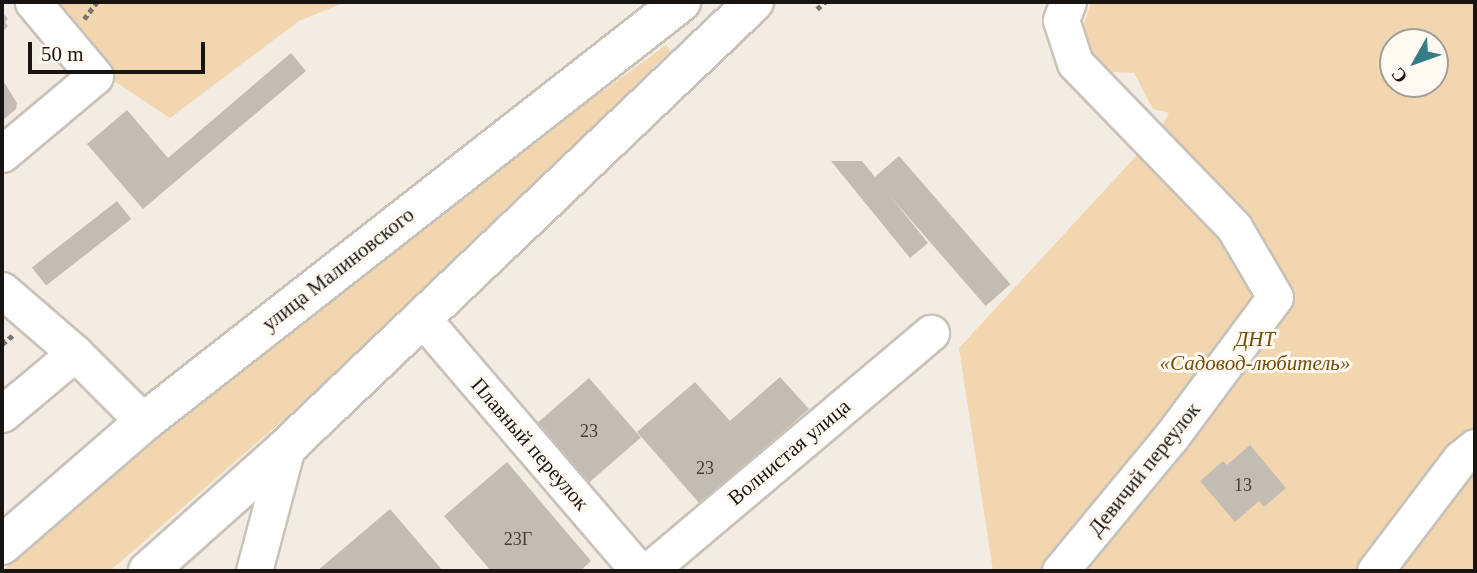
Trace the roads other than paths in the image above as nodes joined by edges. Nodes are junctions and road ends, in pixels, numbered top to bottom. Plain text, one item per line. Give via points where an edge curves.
1 (33, 2) edge
2 (681, 2) edge
3 (754, 2) edge
4 (1068, 2) edge
5 (2, 155) edge
6 (2, 290) edge
7 (422, 318) junction
8 (931, 332) dead end
9 (75, 353) junction
10 (2, 414) edge
11 (144, 422) junction
12 (287, 447) junction
13 (1475, 447) edge
14 (2, 545) edge
15 (148, 571) edge
16 (254, 571) edge
17 (639, 571) edge
18 (648, 571) edge
19 (1060, 571) edge
20 (1375, 571) edge

1 - 5 street via 95,76
2 - 11 highway, улица Малиновского
3 - 7 highway
4 - 19 street, Девичий переулок via 1061,20 1075,63 1234,227 1275,297 1171,437
6 - 9 street
7 - 12 highway
7 - 17 street, Плавный переулок
8 - 18 street, Волнистая улица
9 - 10 street
9 - 11 street
11 - 14 highway, улица Малиновского
12 - 15 highway
12 - 16 street
13 - 20 street via 1460,459

